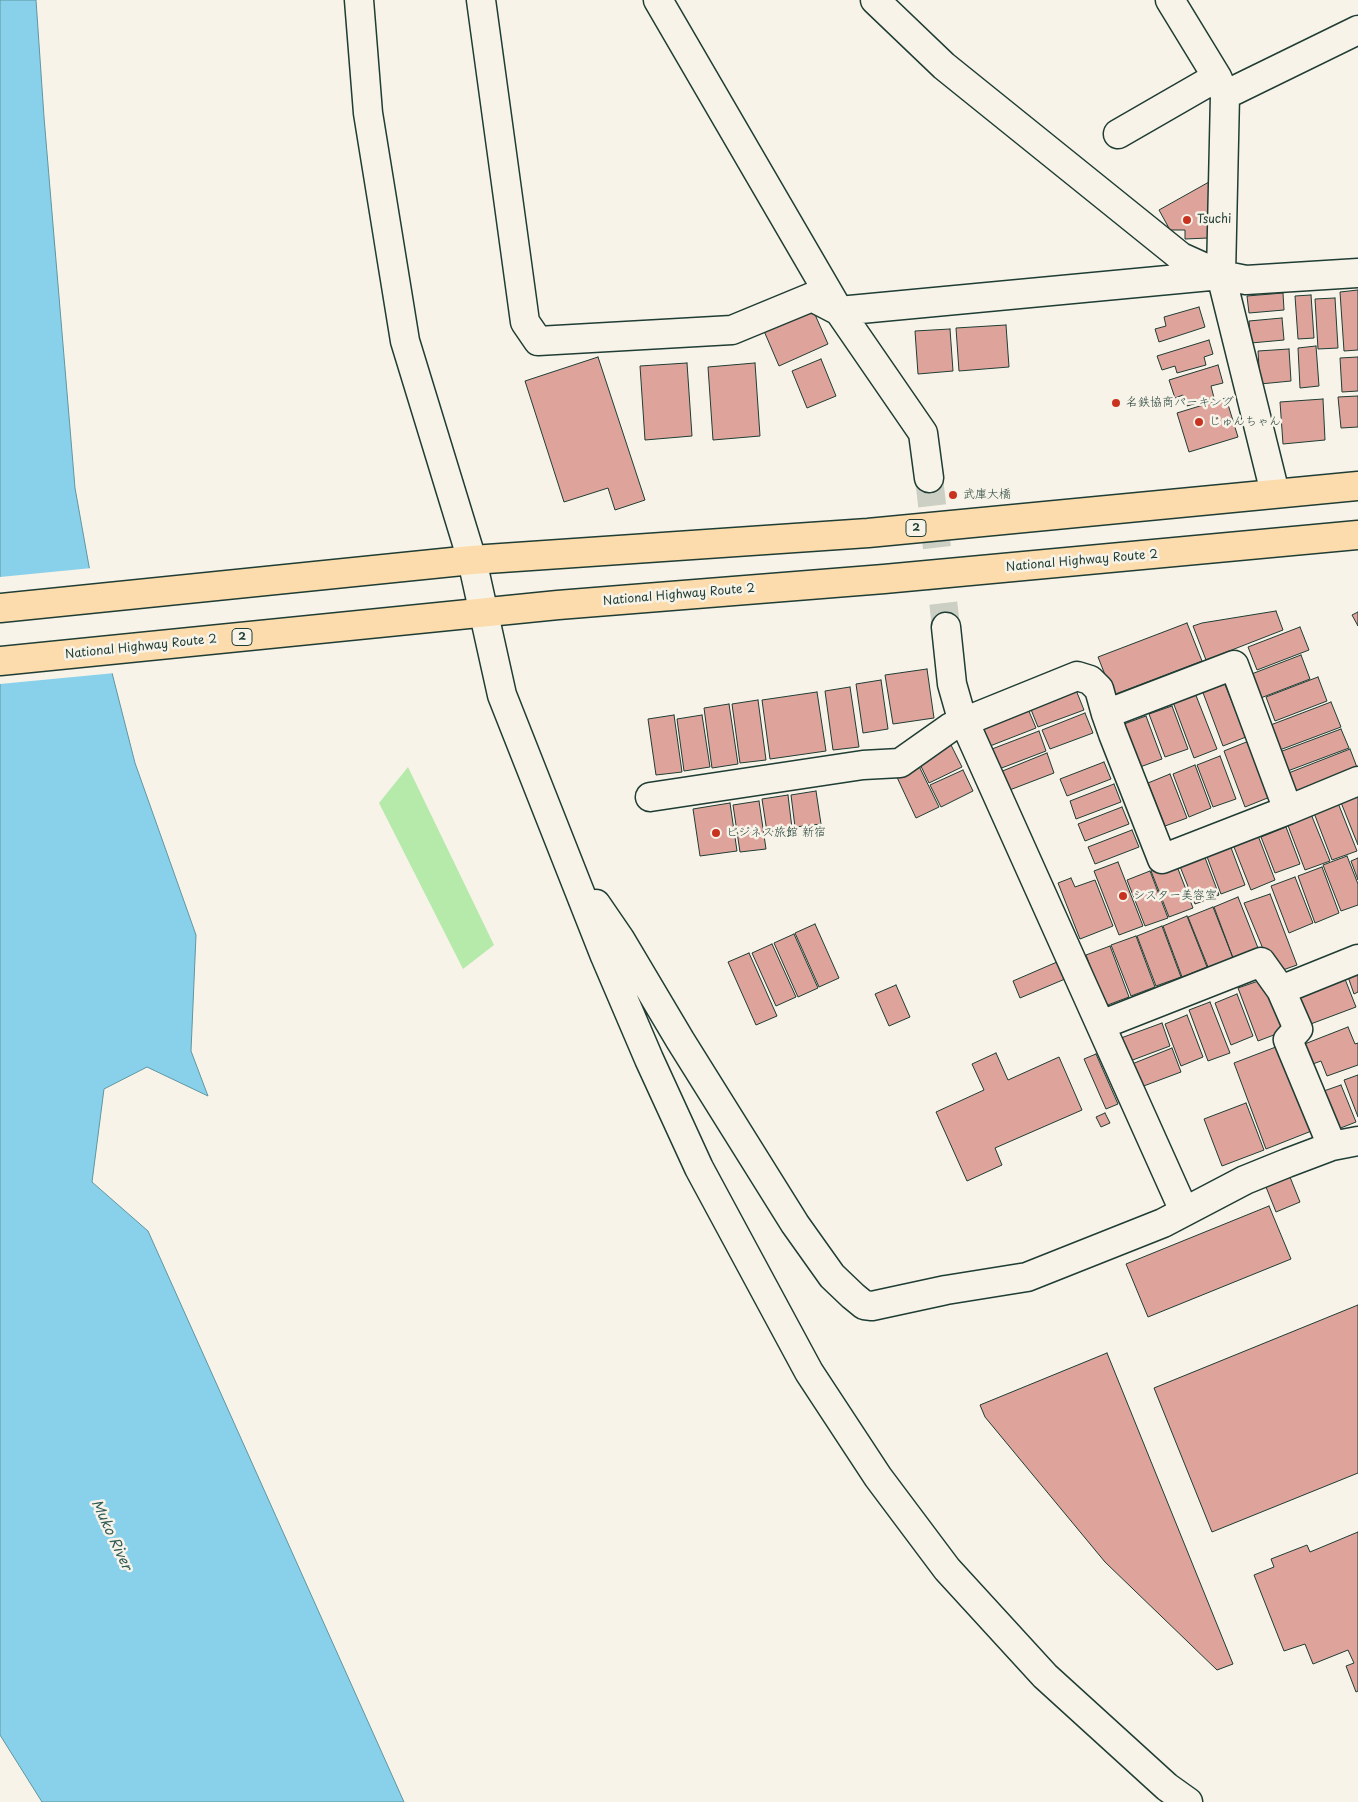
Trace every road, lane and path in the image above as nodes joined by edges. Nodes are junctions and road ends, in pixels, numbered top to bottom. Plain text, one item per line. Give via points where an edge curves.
1 (359, 0) edge
2 (481, 0) edge
3 (658, 0) edge
4 (875, 0) edge
5 (1170, 0) edge
6 (1358, 30) edge
7 (1221, 86) junction
8 (1118, 134) dead end
9 (1358, 273) edge
10 (1221, 275) junction
11 (839, 311) junction
12 (929, 478) tunnel mouth
13 (1358, 486) edge
14 (1275, 493) junction
15 (1358, 535) edge
16 (472, 560) junction
17 (0, 608) edge
18 (484, 613) junction
19 (946, 627) tunnel mouth
20 (0, 661) edge
21 (1106, 714) junction
22 (964, 721) junction
23 (1358, 781) edge
24 (650, 797) dead end
25 (1288, 810) junction
26 (575, 880) junction
27 (1358, 959) edge
28 (1281, 990) junction
29 (1100, 1025) junction
30 (1358, 1141) edge
31 (1332, 1146) junction
32 (1184, 1211) junction
33 (1188, 1802) edge

1 - 16 street via 368,112 405,341
2 - 11 street via 525,322 538,341 732,330 812,296
3 - 11 street
4 - 10 street via 944,66 1181,257
5 - 7 street
6 - 7 street
7 - 8 street
7 - 10 street
9 - 10 street via 1246,280
10 - 11 street
10 - 14 street
11 - 12 street via 923,433
13 - 14 highway, 2
14 - 16 highway, 2 via 868,533
15 - 18 highway, National Highway Route 2 / 2
16 - 17 highway, 2
16 - 18 street
18 - 20 highway, National Highway Route 2 / 2
18 - 26 street via 502,695
19 - 22 street via 952,684
21 - 22 street via 1099,689 1090,680 1077,676
21 - 25 street via 1162,859
21 - 25 street via 1234,665
22 - 24 street via 951,726 900,763 864,765
22 - 29 street
23 - 25 street
26 - 32 street via 620,939 795,1224 832,1276 864,1305 1028,1277 1163,1223
26 - 33 street via 649,1059 699,1168 809,1372 878,1477 946,1569 1045,1676
27 - 28 street
28 - 29 street via 1261,962
28 - 31 street via 1298,1029 1288,1040
29 - 32 street
30 - 31 street
31 - 32 street via 1246,1180

